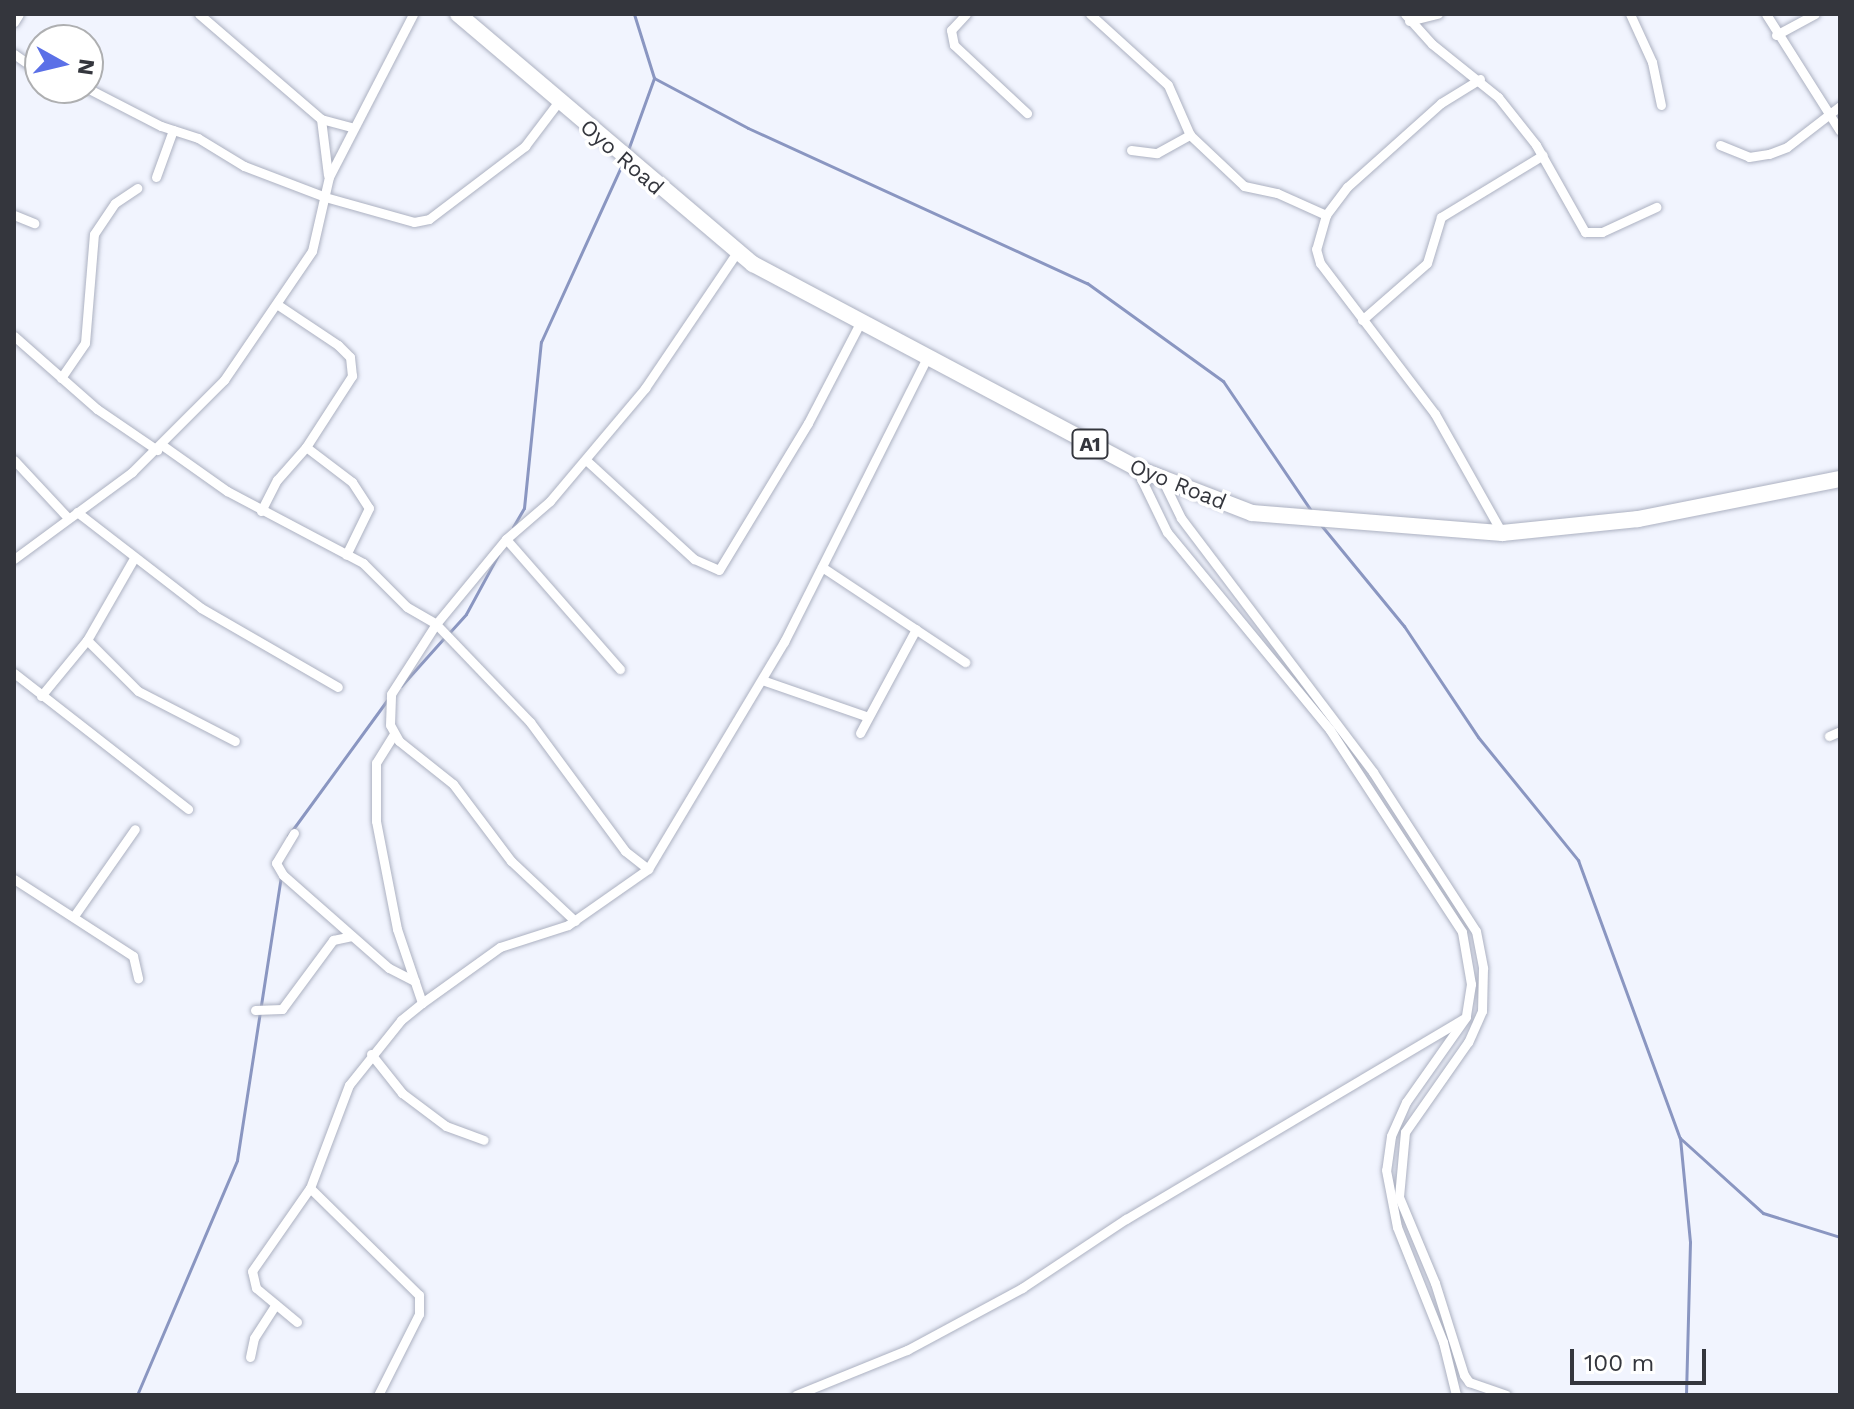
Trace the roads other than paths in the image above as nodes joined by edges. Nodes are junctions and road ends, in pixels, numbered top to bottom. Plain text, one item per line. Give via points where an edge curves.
1 (19, 14) edge
2 (199, 14) edge
3 (413, 14) edge
4 (458, 14) edge
5 (966, 14) edge
6 (1090, 14) edge
7 (1438, 14) edge
8 (1644, 14) edge
9 (1766, 14) edge
10 (1815, 14) edge
11 (1407, 17) edge
12 (1631, 17) edge
13 (14, 22) edge
14 (1776, 35) junction
15 (1480, 79) junction
16 (104, 96) edge
17 (559, 101) junction
18 (1661, 105) dead end
19 (1835, 108) edge
20 (1027, 113) dead end
21 (321, 119) junction
22 (351, 127) junction
23 (173, 130) junction
24 (1840, 131) edge
25 (1190, 135) junction
26 (1720, 145) dead end
27 (1131, 150) dead end
28 (1543, 155) junction
29 (156, 177) dead end
30 (329, 177) junction
31 (137, 188) dead end
32 (325, 197) junction
33 (1656, 207) dead end
34 (14, 215) edge
35 (1326, 215) junction
36 (34, 223) dead end
37 (737, 252) junction
38 (278, 305) junction
39 (1362, 320) junction
40 (859, 325) junction
41 (14, 336) edge
42 (927, 358) junction
43 (61, 378) junction
44 (160, 447) junction
45 (306, 447) junction
46 (14, 460) edge
47 (586, 460) junction
48 (1136, 468) junction
49 (1839, 479) edge
50 (1163, 481) junction
51 (261, 511) junction
52 (72, 515) junction
53 (1502, 533) junction
54 (506, 539) junction
55 (346, 555) junction
56 (14, 559) edge
57 (133, 560) junction
58 (822, 567) junction
59 (439, 627) junction
60 (916, 629) junction
61 (87, 640) junction
62 (965, 662) dead end
63 (620, 669) dead end
64 (14, 673) edge
65 (762, 680) junction
66 (338, 687) dead end
67 (41, 696) junction
68 (868, 717) junction
69 (1840, 731) edge
70 (860, 733) dead end
71 (394, 734) junction
72 (1829, 736) dead end
73 (235, 741) dead end
74 (188, 809) dead end
75 (135, 829) dead end
76 (294, 833) dead end
77 (648, 869) junction
78 (14, 879) edge
79 (74, 916) junction
80 (575, 921) junction
81 (352, 936) junction
82 (138, 978) dead end
83 (415, 981) junction
84 (422, 1003) junction
85 (255, 1010) dead end
86 (1482, 1011) junction
87 (1466, 1017) junction
88 (371, 1054) junction
89 (484, 1140) dead end
90 (310, 1188) junction
91 (276, 1304) junction
92 (297, 1322) dead end
93 (250, 1357) dead end
94 (378, 1395) edge
95 (796, 1395) edge
96 (1456, 1395) edge
97 (1506, 1395) edge

1 - 13 street
2 - 21 street
3 - 22 street
4 - 17 highway, Oyo Road / A1
5 - 20 street via 951,30 954,45
6 - 25 street via 1168,85
7 - 11 street
8 - 12 street
9 - 14 street
10 - 14 street
11 - 15 street
12 - 18 street via 1652,62
14 - 19 street
15 - 28 street
15 - 35 street via 1441,103 1347,187
16 - 23 street
17 - 32 street via 525,146 429,219 414,222
17 - 37 highway, Oyo Road / A1
19 - 24 street
19 - 26 street via 1808,132 1769,154 1749,157
21 - 22 street
21 - 30 street
22 - 30 street
23 - 29 street
23 - 32 street
25 - 27 street via 1157,153
25 - 35 street via 1244,186 1277,193
28 - 33 street via 1585,232 1602,232
28 - 39 street via 1441,217 1427,263
30 - 32 street
31 - 43 street via 115,203 94,234 85,343
32 - 38 street via 312,251
34 - 36 street
35 - 39 street via 1316,249 1320,263
37 - 40 highway, Oyo Road / A1
37 - 47 street via 645,388
38 - 44 street via 224,380
38 - 45 street via 338,345 352,364 346,388
39 - 53 street via 1435,414
40 - 42 highway, Oyo Road / A1
40 - 47 street via 808,423 719,570 694,559
41 - 43 street
42 - 48 highway, Oyo Road / A1
42 - 58 street
43 - 44 street
44 - 51 street
44 - 52 street
45 - 51 street via 277,480
45 - 55 street via 352,482 369,508
46 - 52 street
47 - 54 street
48 - 50 highway, Oyo Road / A1
48 - 87 street via 1167,532 1330,730 1462,932 1471,984
49 - 53 highway, Oyo Road / A1 via 1638,519
50 - 53 highway, Oyo Road / A1 via 1266,515
50 - 86 street via 1181,518 1315,688 1470,917 1483,968
51 - 55 street
52 - 56 street
52 - 57 street
54 - 59 street
54 - 63 street
55 - 59 street
57 - 61 street
57 - 66 street via 201,608
58 - 60 street
58 - 65 street
59 - 71 street via 391,694
59 - 77 street via 530,722 625,851
60 - 62 street
60 - 68 street
61 - 67 street
61 - 73 street via 138,691
64 - 67 street
65 - 68 street
65 - 77 street
67 - 74 street
68 - 70 street
69 - 72 street
71 - 80 street via 453,784 511,861
71 - 83 street via 376,763 376,821 381,866
75 - 79 street
76 - 81 street via 278,868
77 - 80 street
78 - 79 street
79 - 82 street via 133,956
80 - 84 street via 500,947
81 - 83 street via 402,978
81 - 85 street via 333,940 282,1009
83 - 84 street
84 - 88 street
86 - 87 street
86 - 97 street via 1468,1042 1405,1132 1399,1197 1435,1283 1464,1375 1469,1382
87 - 95 street via 1126,1219 1022,1288 907,1350
87 - 96 street via 1406,1102 1391,1136 1386,1170 1397,1227 1443,1342
88 - 89 street via 402,1093 446,1126
88 - 90 street via 349,1085
90 - 91 street via 252,1271 256,1288
90 - 94 street via 419,1295 414,1326
91 - 92 street
91 - 93 street via 254,1338

